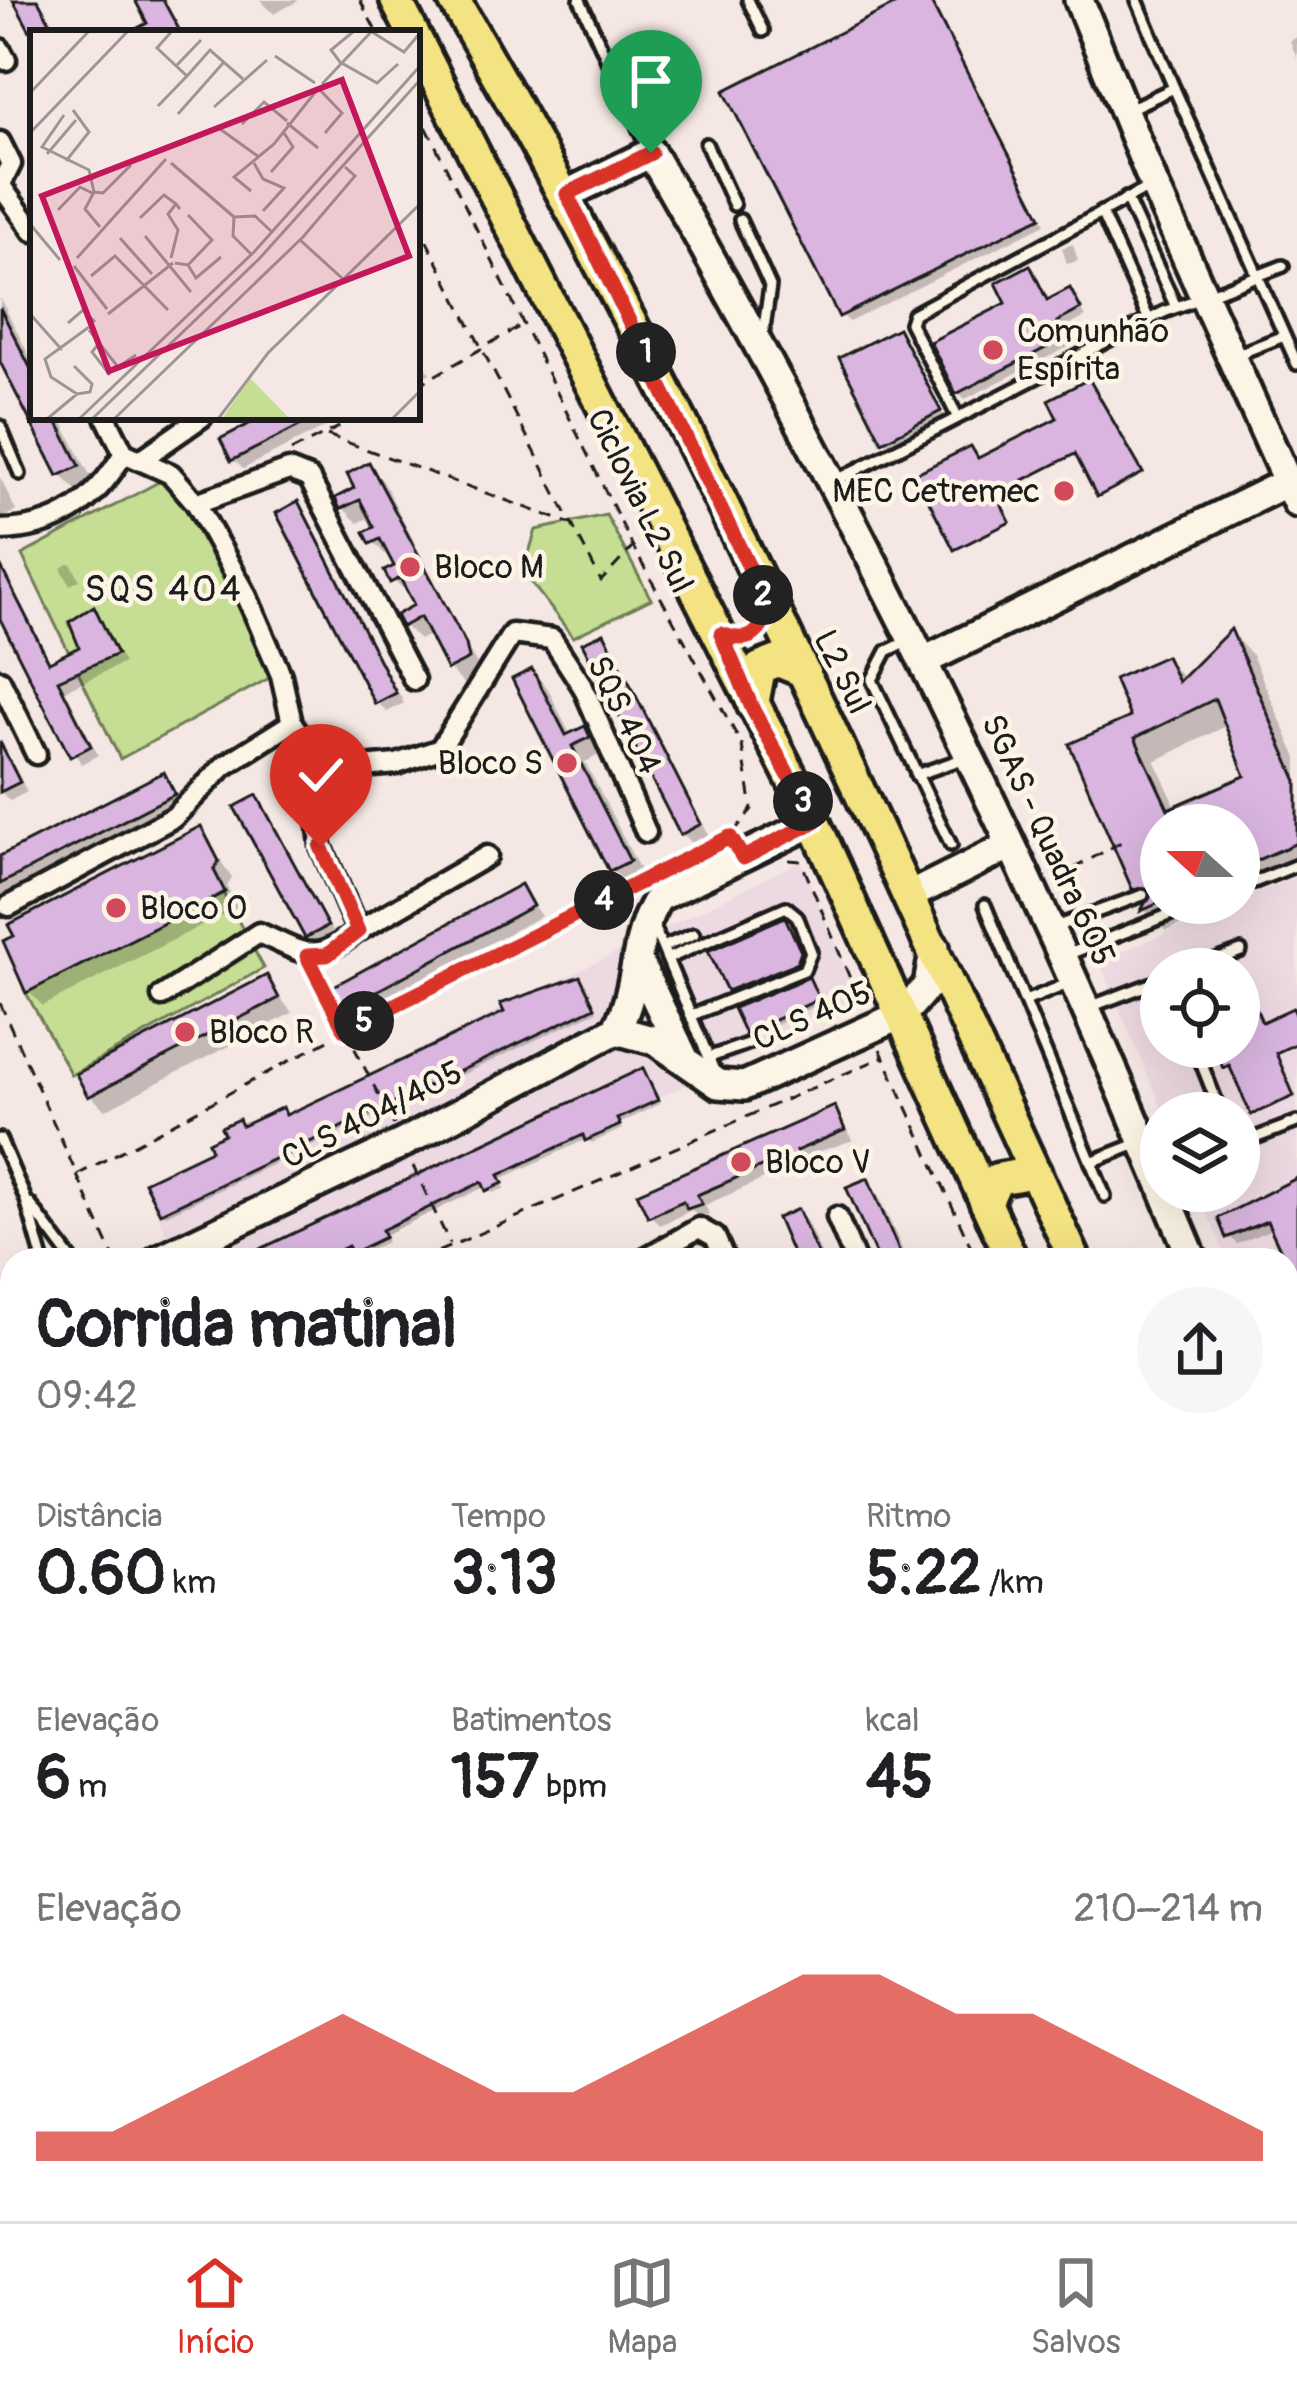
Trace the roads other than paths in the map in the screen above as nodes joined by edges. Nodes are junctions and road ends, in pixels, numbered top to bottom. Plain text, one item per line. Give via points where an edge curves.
1 (396, 0) edge
2 (454, 0) edge
3 (580, 0) edge
4 (748, 0) edge
5 (1079, 0) edge
6 (1137, 0) edge
7 (411, 30) edge
8 (763, 31) dead end
9 (651, 40) dead end
10 (420, 47) edge
11 (608, 61) junction
12 (1174, 88) junction
13 (1124, 111) junction
14 (0, 142) edge
15 (706, 144) dead end
16 (651, 153) junction
17 (11, 164) junction
18 (30, 170) edge
19 (1154, 185) junction
20 (1, 186) edge
21 (567, 194) junction
22 (1126, 198) junction
23 (734, 206) dead end
24 (1101, 212) junction
25 (740, 220) dead end
26 (30, 227) edge
27 (1283, 266) dead end
28 (1259, 277) junction
29 (1207, 298) junction
30 (1176, 307) junction
31 (1149, 320) junction
32 (1284, 336) junction
33 (761, 346) junction
34 (1232, 356) junction
35 (1297, 364) edge
36 (957, 416) junction
37 (108, 420) edge
38 (197, 420) edge
39 (0, 426) edge
40 (133, 456) junction
41 (20, 474) dead end
42 (835, 481) junction
43 (1292, 493) edge
44 (196, 503) junction
45 (0, 530) edge
46 (770, 610) junction
47 (721, 634) junction
48 (920, 649) junction
49 (802, 670) junction
50 (0, 680) edge
51 (414, 680) dead end
52 (753, 710) junction
53 (292, 723) junction
54 (36, 754) dead end
55 (969, 756) junction
56 (316, 771) junction
57 (916, 775) junction
58 (814, 822) junction
59 (646, 832) dead end
60 (951, 845) dead end
61 (1009, 846) junction
62 (487, 856) dead end
63 (1297, 865) edge
64 (1260, 880) edge
65 (911, 895) junction
66 (1140, 896) edge
67 (985, 905) dead end
68 (9, 906) dead end
69 (1158, 924) edge
70 (1050, 929) junction
71 (358, 931) junction
72 (694, 934) dead end
73 (935, 947) junction
74 (651, 954) junction
75 (669, 958) junction
76 (1069, 969) junction
77 (1140, 988) edge
78 (162, 996) dead end
79 (1024, 1001) junction
80 (1088, 1008) junction
81 (904, 1014) junction
82 (692, 1015) junction
83 (616, 1030) junction
84 (747, 1044) dead end
85 (704, 1066) junction
86 (1012, 1117) junction
87 (1297, 1122) edge
88 (1140, 1132) edge
89 (958, 1136) junction
90 (1260, 1136) edge
91 (0, 1139) edge
92 (1140, 1144) edge
93 (1091, 1162) junction
94 (1035, 1172) junction
95 (1105, 1196) dead end
96 (26, 1200) junction
97 (986, 1203) junction
98 (1173, 1212) edge
99 (837, 1216) dead end
100 (40, 1248) edge
101 (63, 1248) edge
102 (183, 1248) edge
103 (673, 1248) edge
104 (717, 1248) edge
105 (850, 1248) edge
106 (1007, 1248) edge
107 (1070, 1248) edge
108 (1188, 1248) edge

1 - 7 main road
2 - 21 main road, L2 Sul
3 - 11 lane
4 - 8 lane
5 - 13 street
6 - 12 lane
9 - 11 lane
10 - 47 main road
11 - 16 lane
12 - 13 lane
12 - 28 lane
13 - 19 street
14 - 17 street
15 - 23 lane
16 - 21 street
16 - 33 street, SGAS - Quadra 605
17 - 18 street
17 - 20 street
19 - 22 lane
19 - 29 street
20 - 26 street
21 - 46 main road, L2 Sul
22 - 24 lane
22 - 30 lane
24 - 31 lane
24 - 36 lane via 913,314 910,323
25 - 33 lane via 770,286
27 - 28 lane
28 - 29 lane
28 - 32 lane
29 - 30 lane
29 - 34 street
30 - 31 lane
31 - 36 lane
32 - 34 lane
32 - 35 lane
33 - 42 street, SGAS - Quadra 605
34 - 43 street
36 - 42 lane
37 - 40 street
38 - 40 street
39 - 41 lane
40 - 44 street via 171,474
40 - 45 street via 78,509 35,527
42 - 48 street, SGAS - Quadra 605
43 - 48 street
44 - 51 street via 289,470 309,478
44 - 53 street via 245,592
46 - 47 main road via 753,637
46 - 49 main road, L2 Sul
47 - 52 main road
48 - 55 street, SGAS - Quadra 605
48 - 57 lane via 887,651 872,680
49 - 52 main road via 778,661 760,668
49 - 65 main road, L2 Sul
50 - 54 street
52 - 58 main road
53 - 56 street
53 - 68 street via 224,766 174,817
55 - 57 lane
55 - 61 street, SGAS - Quadra 605
56 - 59 street, SQS 404 via 397,764 440,749 512,634 552,639 583,687
56 - 71 street via 321,847
57 - 60 lane
58 - 74 street via 671,890 649,914
58 - 81 main road
61 - 65 street
61 - 70 street, SGAS - Quadra 605
62 - 71 street
63 - 64 lane
65 - 73 main road, L2 Sul
66 - 70 lane
67 - 79 lane
69 - 76 lane
70 - 76 street, SGAS - Quadra 605
71 - 78 street via 327,955 307,956 259,933
72 - 74 lane
73 - 81 street, CLS 405 via 928,985
73 - 86 main road, L2 Sul
74 - 75 lane
74 - 83 street
74 - 85 street
75 - 82 lane
75 - 82 lane via 786,907 797,916 811,952 804,970
76 - 79 lane
76 - 80 street, SGAS - Quadra 605
77 - 80 lane
79 - 93 lane
80 - 88 street, SGAS - Quadra 605
81 - 85 street, CLS 405 via 744,1086
81 - 89 main road
82 - 85 lane
83 - 85 street
83 - 102 street, CLS 404/405
84 - 85 lane
86 - 89 main road via 990,1139
86 - 94 main road, L2 Sul
87 - 90 lane
89 - 97 main road
91 - 96 lane
92 - 93 lane
93 - 95 lane
94 - 97 main road via 997,1179
94 - 107 main road, L2 Sul
96 - 100 lane
96 - 101 lane
97 - 106 main road
98 - 108 street, SGAS - Quadra 605
99 - 105 street
103 - 104 street via 679,1236 704,1229

